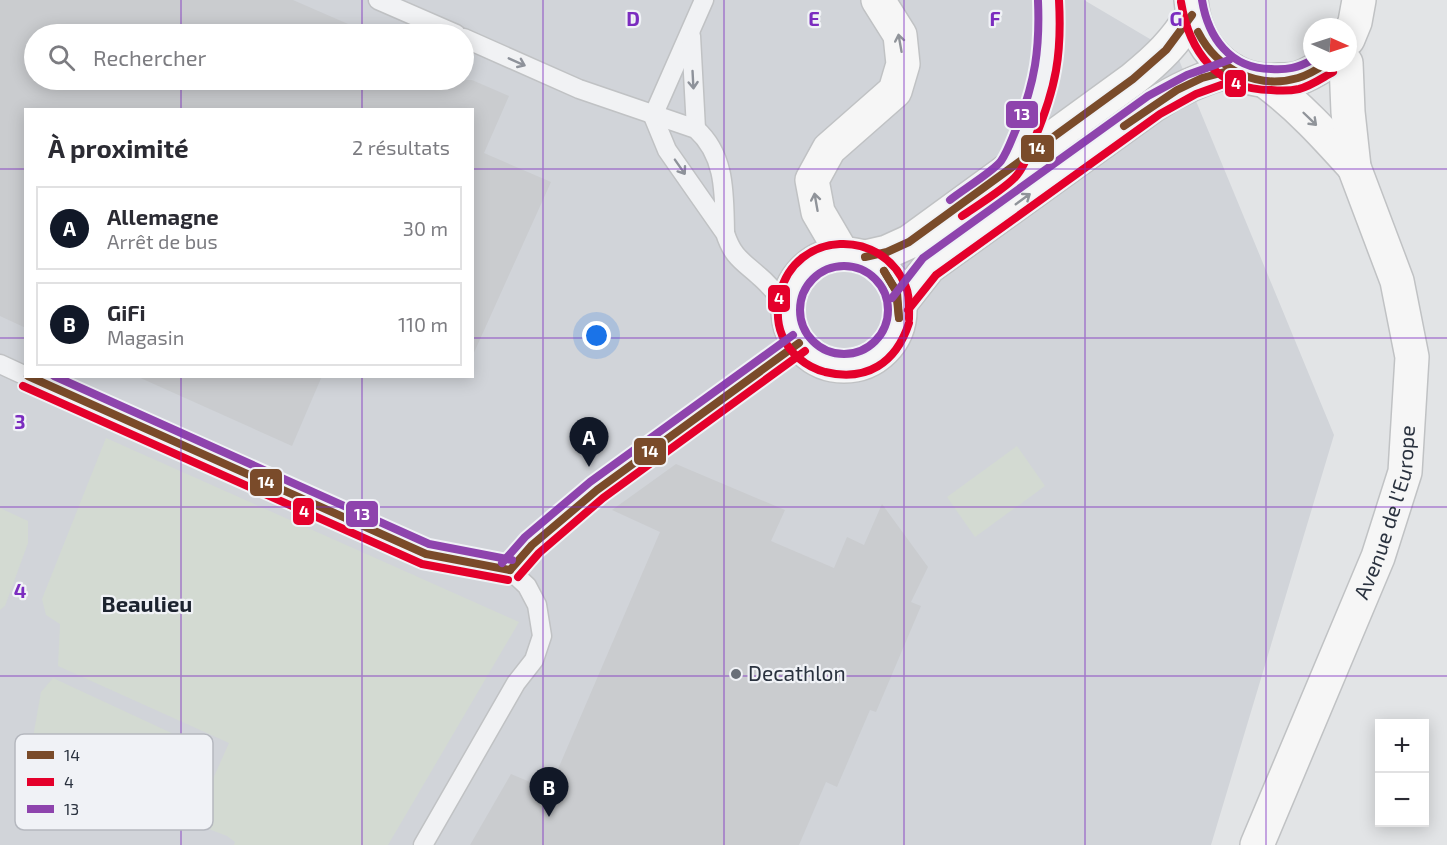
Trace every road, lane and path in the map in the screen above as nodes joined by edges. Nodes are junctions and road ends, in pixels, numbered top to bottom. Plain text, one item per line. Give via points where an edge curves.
1 (378, 0) edge
2 (704, 0) edge
3 (878, 0) edge
4 (1048, 0) edge
5 (1359, 0) edge
6 (1192, 8) edge
7 (1356, 18) edge
8 (433, 24) edge
9 (690, 31) junction
10 (474, 42) edge
11 (1232, 70) junction
12 (1310, 72) edge
13 (1346, 72) edge
14 (1265, 81) junction
15 (653, 116) junction
16 (696, 129) junction
17 (1354, 167) junction
18 (1009, 169) junction
19 (726, 233) junction
20 (854, 255) junction
21 (900, 304) junction
22 (788, 308) junction
23 (799, 343) junction
24 (0, 364) edge
25 (24, 375) edge
26 (30, 378) edge
27 (510, 570) junction
28 (423, 845) edge
29 (1257, 845) edge

1 - 8 lane
2 - 9 lane
20 -> 3 street via 828,232 818,212 812,180 829,148 895,91 903,64 900,35
4 - 18 lane via 1050,36 1045,76 1038,103
5 - 7 street
6 - 11 street via 1200,37 1214,56
6 - 18 street via 1174,42 1156,60
9 - 15 lane
9 -> 16 lane
10 -> 15 lane via 579,89
11 - 14 street
21 -> 11 street via 929,267 1154,105 1202,78
12 - 14 street via 1298,78
13 - 17 street, Avenue de l'Europe
14 -> 17 street, Avenue de l'Europe via 1316,124
15 - 16 lane
15 -> 19 lane via 667,150
16 - 19 lane via 705,136 723,177
17 - 29 street, Avenue de l'Europe via 1397,281 1412,357 1405,472 1378,557
18 - 20 street via 909,242 887,252
19 - 22 lane via 738,259
20 - 21 street via 878,265 889,276
20 - 22 street via 822,258 804,270 792,287
21 - 23 street via 894,335 885,348 856,365 824,362
22 - 23 street via 792,332
23 - 27 lane via 597,490 531,545
24 - 25 lane
26 - 27 lane via 426,554
27 - 28 lane via 527,586 537,605 542,636 534,660 516,683

